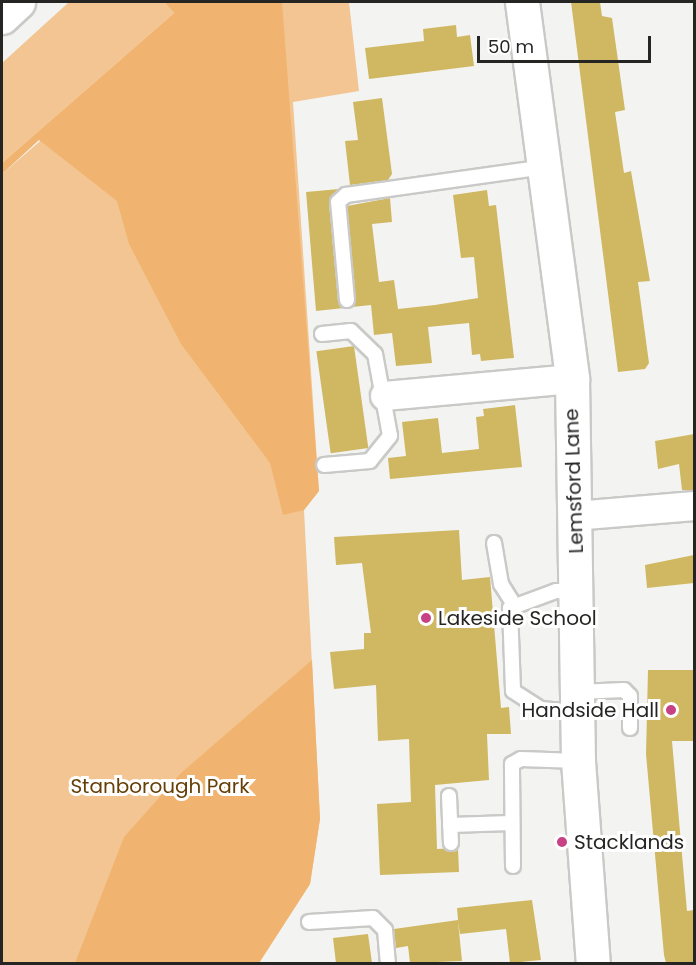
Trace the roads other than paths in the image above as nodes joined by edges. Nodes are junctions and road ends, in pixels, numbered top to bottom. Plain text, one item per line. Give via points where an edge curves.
1 (18, 2) edge
2 (522, 2) edge
3 (2, 17) edge
4 (544, 167) junction
5 (347, 300) dead end
6 (322, 334) dead end
7 (572, 379) junction
8 (385, 396) junction
9 (324, 465) dead end
10 (694, 506) edge
11 (575, 516) junction
12 (494, 543) dead end
13 (578, 591) junction
14 (513, 603) junction
15 (578, 702) junction
16 (630, 728) dead end
17 (578, 761) junction
18 (449, 796) dead end
19 (511, 823) junction
20 (450, 825) junction
21 (451, 843) dead end
22 (513, 866) dead end
23 (309, 922) dead end
24 (388, 963) edge
25 (593, 963) edge

1 - 3 main road
2 - 4 main road, Lemsford Lane
4 - 5 lane via 346,195 338,202
4 - 7 main road, Lemsford Lane
6 - 8 lane via 360,336 375,354
7 - 8 street
7 - 11 main road, Lemsford Lane
8 - 9 lane via 390,436 380,454 370,461
10 - 11 street
11 - 13 main road, Lemsford Lane
12 - 14 lane via 501,584
13 - 14 lane
13 - 15 main road, Lemsford Lane
14 - 15 lane via 513,691 541,709
15 - 16 lane via 624,690 630,696
15 - 17 main road, Lemsford Lane
17 - 19 lane via 521,759 512,764
17 - 25 main road, Lemsford Lane
18 - 20 lane
19 - 20 lane
19 - 22 lane
20 - 21 lane
23 - 24 lane via 373,918 385,930

